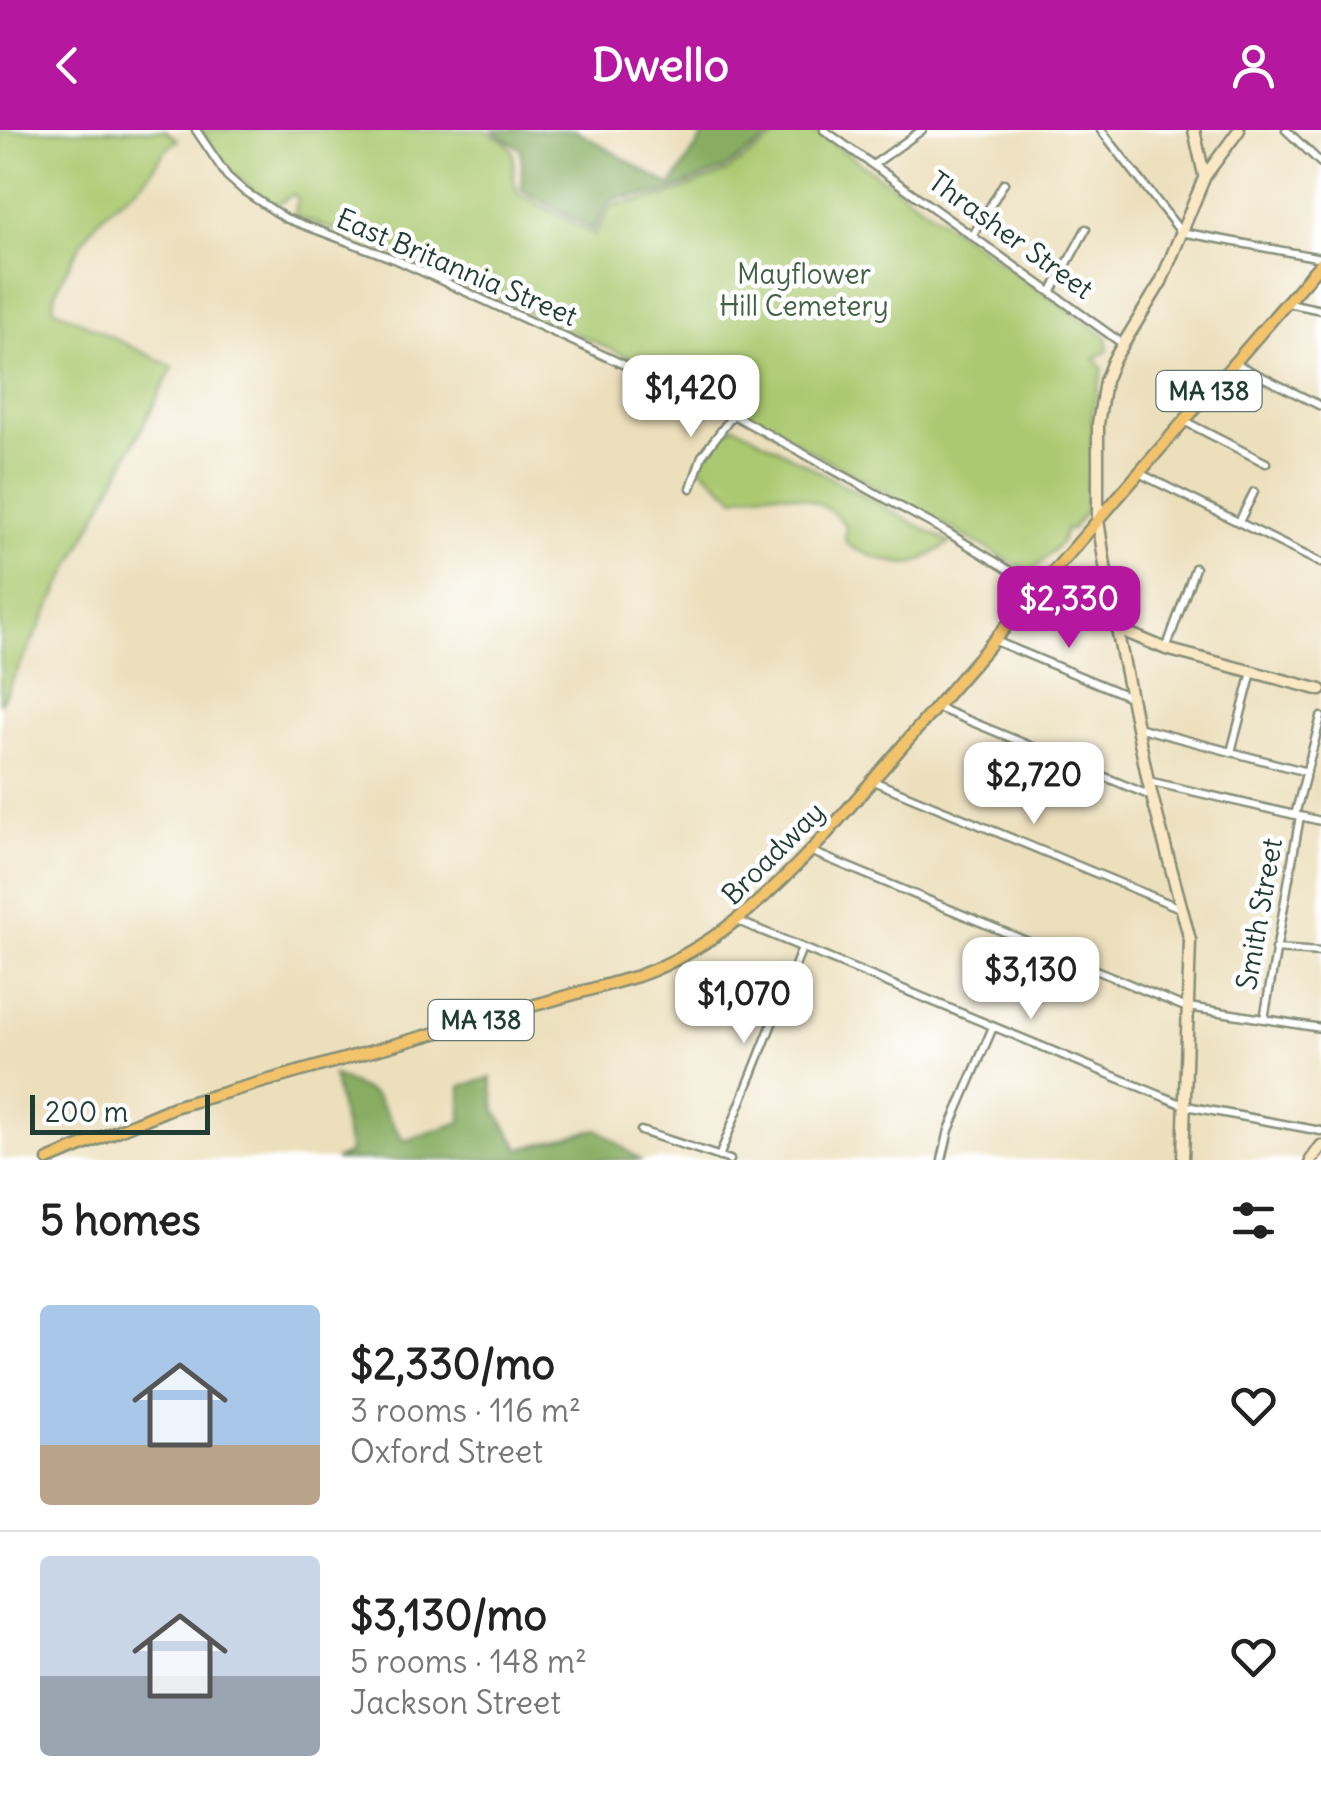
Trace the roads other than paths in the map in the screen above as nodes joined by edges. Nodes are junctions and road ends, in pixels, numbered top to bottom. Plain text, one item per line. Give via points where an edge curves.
1 (196, 130) edge
2 (824, 130) edge
3 (922, 130) edge
4 (1101, 130) edge
5 (1194, 130) edge
6 (1239, 130) edge
7 (1286, 130) edge
8 (1321, 164) edge
9 (873, 165) junction
10 (1205, 176) junction
11 (1004, 183) dead end
12 (1086, 228) dead end
13 (1181, 232) junction
14 (973, 234) junction
15 (1321, 260) edge
16 (1052, 291) junction
17 (1286, 303) junction
18 (1321, 310) edge
19 (1122, 344) junction
20 (1234, 363) junction
21 (1321, 406) edge
22 (734, 415) junction
23 (1184, 421) junction
24 (1266, 463) dead end
25 (1139, 473) junction
26 (690, 488) dead end
27 (1254, 492) dead end
28 (1098, 520) junction
29 (1239, 522) junction
30 (1321, 563) edge
31 (1195, 568) dead end
32 (1038, 588) junction
33 (1116, 628) junction
34 (993, 640) junction
35 (1166, 649) junction
36 (1252, 672) junction
37 (1321, 690) edge
38 (1130, 697) junction
39 (936, 706) junction
40 (1321, 717) edge
41 (1136, 726) junction
42 (1230, 752) junction
43 (1307, 772) junction
44 (872, 780) junction
45 (1148, 781) junction
46 (1152, 796) junction
47 (1298, 816) junction
48 (1321, 821) edge
49 (810, 851) junction
50 (1182, 908) junction
51 (738, 921) junction
52 (802, 948) junction
53 (1275, 949) junction
54 (1321, 952) edge
55 (1189, 1007) junction
56 (1264, 1019) junction
57 (993, 1026) junction
58 (1321, 1028) edge
59 (1186, 1106) junction
60 (641, 1131) dead end
61 (1321, 1131) edge
62 (1321, 1146) edge
63 (718, 1156) junction
64 (48, 1160) edge
65 (730, 1160) edge
66 (942, 1160) edge
67 (1183, 1160) edge
68 (1311, 1160) edge

1 - 22 street, East Britannia Street via 227,176 283,216 397,260
2 - 9 street, Thrasher Street
3 - 9 street
4 - 13 street
5 - 10 street
6 - 10 street
7 - 8 street
9 - 14 street, Thrasher Street
10 - 13 street
11 - 14 street
12 - 16 street
13 - 15 street
13 - 19 street via 1161,282
14 - 16 street, Thrasher Street
15 - 17 main road, Broadway / MA 138
16 - 19 street, Thrasher Street
17 - 18 street
17 - 20 main road, Broadway / MA 138
19 - 28 street via 1098,420
20 - 21 street
20 - 23 main road, Broadway / MA 138
22 - 26 street via 702,456
22 - 32 street, East Britannia Street
23 - 24 street
23 - 25 main road, Broadway / MA 138
25 - 28 main road, Broadway / MA 138
25 - 29 street
27 - 29 street
28 - 32 main road, Broadway / MA 138
28 - 33 street
29 - 30 street
31 - 35 street
32 - 33 street, East Britannia Street
32 - 34 main road, Broadway / MA 138
33 - 35 street, East Britannia Street
33 - 38 street
34 - 38 street
34 - 39 main road, Broadway / MA 138
35 - 36 street, East Britannia Street
36 - 37 street, East Britannia Street
36 - 42 street
38 - 41 street
39 - 44 main road, Broadway / MA 138
39 - 46 street
40 - 43 street, Smith Street
41 - 42 street
41 - 45 street
42 - 43 street
43 - 47 street, Smith Street
44 - 49 main road, Broadway / MA 138
44 - 50 street
45 - 46 street
45 - 47 street
46 - 50 street
47 - 48 street
47 - 53 street, Smith Street
49 - 51 main road, Broadway / MA 138
49 - 55 street
50 - 55 street via 1190,940
51 - 52 street
51 - 64 main road, Broadway / MA 138 via 638,976 214,1094
52 - 57 street
52 - 63 street
53 - 54 street
53 - 56 street, Smith Street
55 - 56 street
55 - 59 street
56 - 58 street
57 - 59 street
57 - 66 street
59 - 61 street
59 - 67 street
60 - 63 street
62 - 68 street
63 - 65 street

